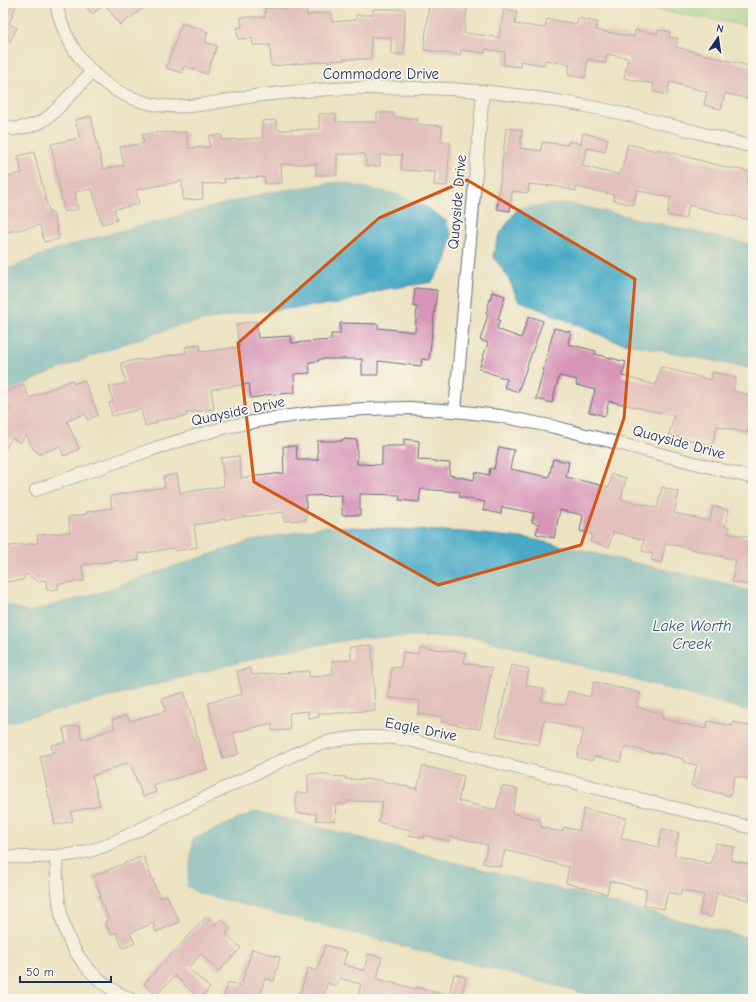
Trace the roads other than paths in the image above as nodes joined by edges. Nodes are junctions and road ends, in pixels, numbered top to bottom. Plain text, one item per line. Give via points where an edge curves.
1 (56, 3) edge
2 (92, 72) junction
3 (483, 92) junction
4 (3, 125) edge
5 (753, 147) edge
6 (455, 411) junction
7 (753, 478) edge
8 (36, 490) dead end
9 (753, 828) edge
10 (56, 856) junction
11 (3, 857) edge
12 (130, 999) edge

1 - 2 street, Commodore Drive via 60,22 68,40 77,56
2 - 3 street, Commodore Drive via 106,84 131,98 167,106 186,107 255,96 363,88
2 - 4 street via 42,121 14,129
3 - 5 street, Commodore Drive via 591,107 644,118
3 - 6 street, Quayside Drive
6 - 7 street, Quayside Drive via 500,416 555,427
6 - 8 street, Quayside Drive via 365,408 275,418 231,426 156,448
9 - 10 street, Eagle Drive via 409,740 375,736 332,741 315,746 116,841 96,849
10 - 11 street, Eagle Drive
10 - 12 street via 59,907 70,942 79,958 97,978

